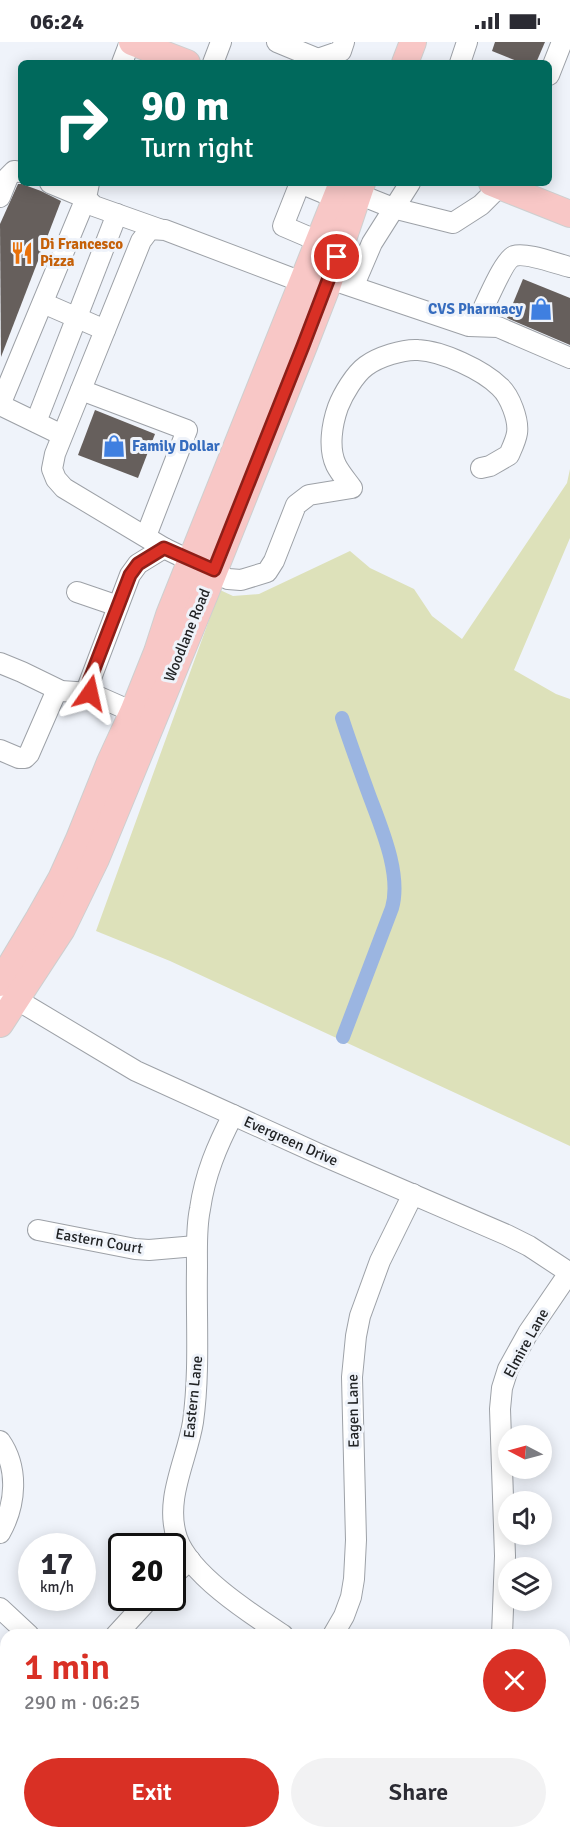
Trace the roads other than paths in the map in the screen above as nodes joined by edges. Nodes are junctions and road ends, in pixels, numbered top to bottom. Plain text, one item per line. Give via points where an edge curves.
1 (131, 42) edge
2 (221, 42) edge
3 (277, 42) edge
4 (344, 42) edge
5 (413, 42) edge
6 (467, 42) edge
7 (562, 42) edge
8 (123, 60) edge
9 (179, 60) edge
10 (214, 60) edge
11 (406, 60) edge
12 (461, 60) edge
13 (552, 67) edge
14 (18, 172) edge
15 (64, 186) edge
16 (299, 186) edge
17 (325, 186) edge
18 (408, 186) edge
19 (500, 186) edge
20 (503, 186) edge
21 (350, 189) edge
22 (88, 191) edge
23 (0, 196) edge
24 (393, 208) junction
25 (570, 213) edge
26 (117, 214) junction
27 (159, 229) junction
28 (318, 241) junction
29 (570, 267) edge
30 (330, 279) junction
31 (302, 282) junction
32 (354, 285) junction
33 (43, 303) junction
34 (76, 319) junction
35 (476, 326) junction
36 (105, 330) junction
37 (570, 358) edge
38 (81, 390) junction
39 (0, 405) edge
40 (36, 422) junction
41 (62, 435) junction
42 (481, 468) dead end
43 (146, 536) junction
44 (164, 548) junction
45 (202, 566) junction
46 (76, 592) dead end
47 (118, 606) junction
48 (0, 663) edge
49 (61, 691) junction
50 (90, 693) junction
51 (133, 712) junction
52 (0, 750) edge
53 (57, 911) junction
54 (5, 990) edge
55 (0, 1024) edge
56 (233, 1115) junction
57 (414, 1194) junction
58 (38, 1230) dead end
59 (196, 1246) junction
60 (570, 1273) edge
61 (0, 1441) edge
62 (0, 1533) edge
63 (190, 1560) junction
64 (186, 1564) edge
65 (0, 1608) edge
66 (138, 1611) edge
67 (23, 1629) edge
68 (122, 1629) edge
69 (275, 1629) edge
70 (336, 1629) edge
71 (502, 1629) edge

1 - 8 street
1 - 9 main road
2 - 10 street
3 - 4 street via 318,59 341,51
5 - 11 main road
6 - 12 street
7 - 13 street
14 - 23 street via 8,177
15 - 22 street
16 - 28 street via 283,226
17 - 21 street
18 - 24 street
19 - 24 street via 481,205 453,223
20 - 25 main road
21 - 24 street
21 - 28 main road, Woodlane Road
21 - 30 main road, Woodlane Road
22 - 26 street via 93,206
22 - 33 street
24 - 32 street
26 - 27 street
26 - 34 street
27 - 31 street
27 - 36 street via 150,229 141,241
28 - 31 main road, Woodlane Road
29 - 35 street via 525,255 513,256 505,264
30 - 32 street
30 - 45 main road, Woodlane Road
31 - 45 main road, Woodlane Road
32 - 35 street
33 - 34 street
33 - 39 street
34 - 36 street
34 - 40 street
35 - 37 street via 498,327
36 - 38 street
38 - 41 street
38 - 43 street via 187,430
39 - 40 street
40 - 41 street
41 - 43 street via 52,469 56,479 73,494
42 - 45 street via 509,454 517,433 514,411 502,388 481,372 438,354 398,351 366,366 343,396 335,416 332,437 336,465 352,488 309,495 296,505 267,572 241,580 228,579
43 - 44 street
44 - 45 street
44 - 47 street via 138,564
45 - 51 main road, Woodlane Road
45 - 53 main road, Woodlane Road via 111,824
46 - 47 street
47 - 50 street via 87,686
48 - 49 street
49 - 50 street
49 - 52 street via 56,692 25,758
50 - 51 street
51 - 53 main road, Woodlane Road via 79,839
53 - 54 main road via 40,964
54 - 55 main road
54 - 56 street, Evergreen Drive via 135,1071
56 - 57 street, Evergreen Drive
56 - 59 street, Eastern Lane via 213,1154
57 - 60 street, Evergreen Drive via 529,1246
57 - 70 street, Eagen Lane via 380,1262 356,1336 352,1377 354,1579 351,1597
58 - 59 street, Eastern Court via 135,1249
59 - 63 street, Eastern Lane via 197,1380 193,1423 174,1501 177,1538
60 - 71 street, Elmire Lane via 528,1333 502,1388
61 - 62 street via 14,1479 10,1511
63 - 64 street
63 - 69 street, Eastern Lane via 223,1592
65 - 67 street
66 - 68 street

